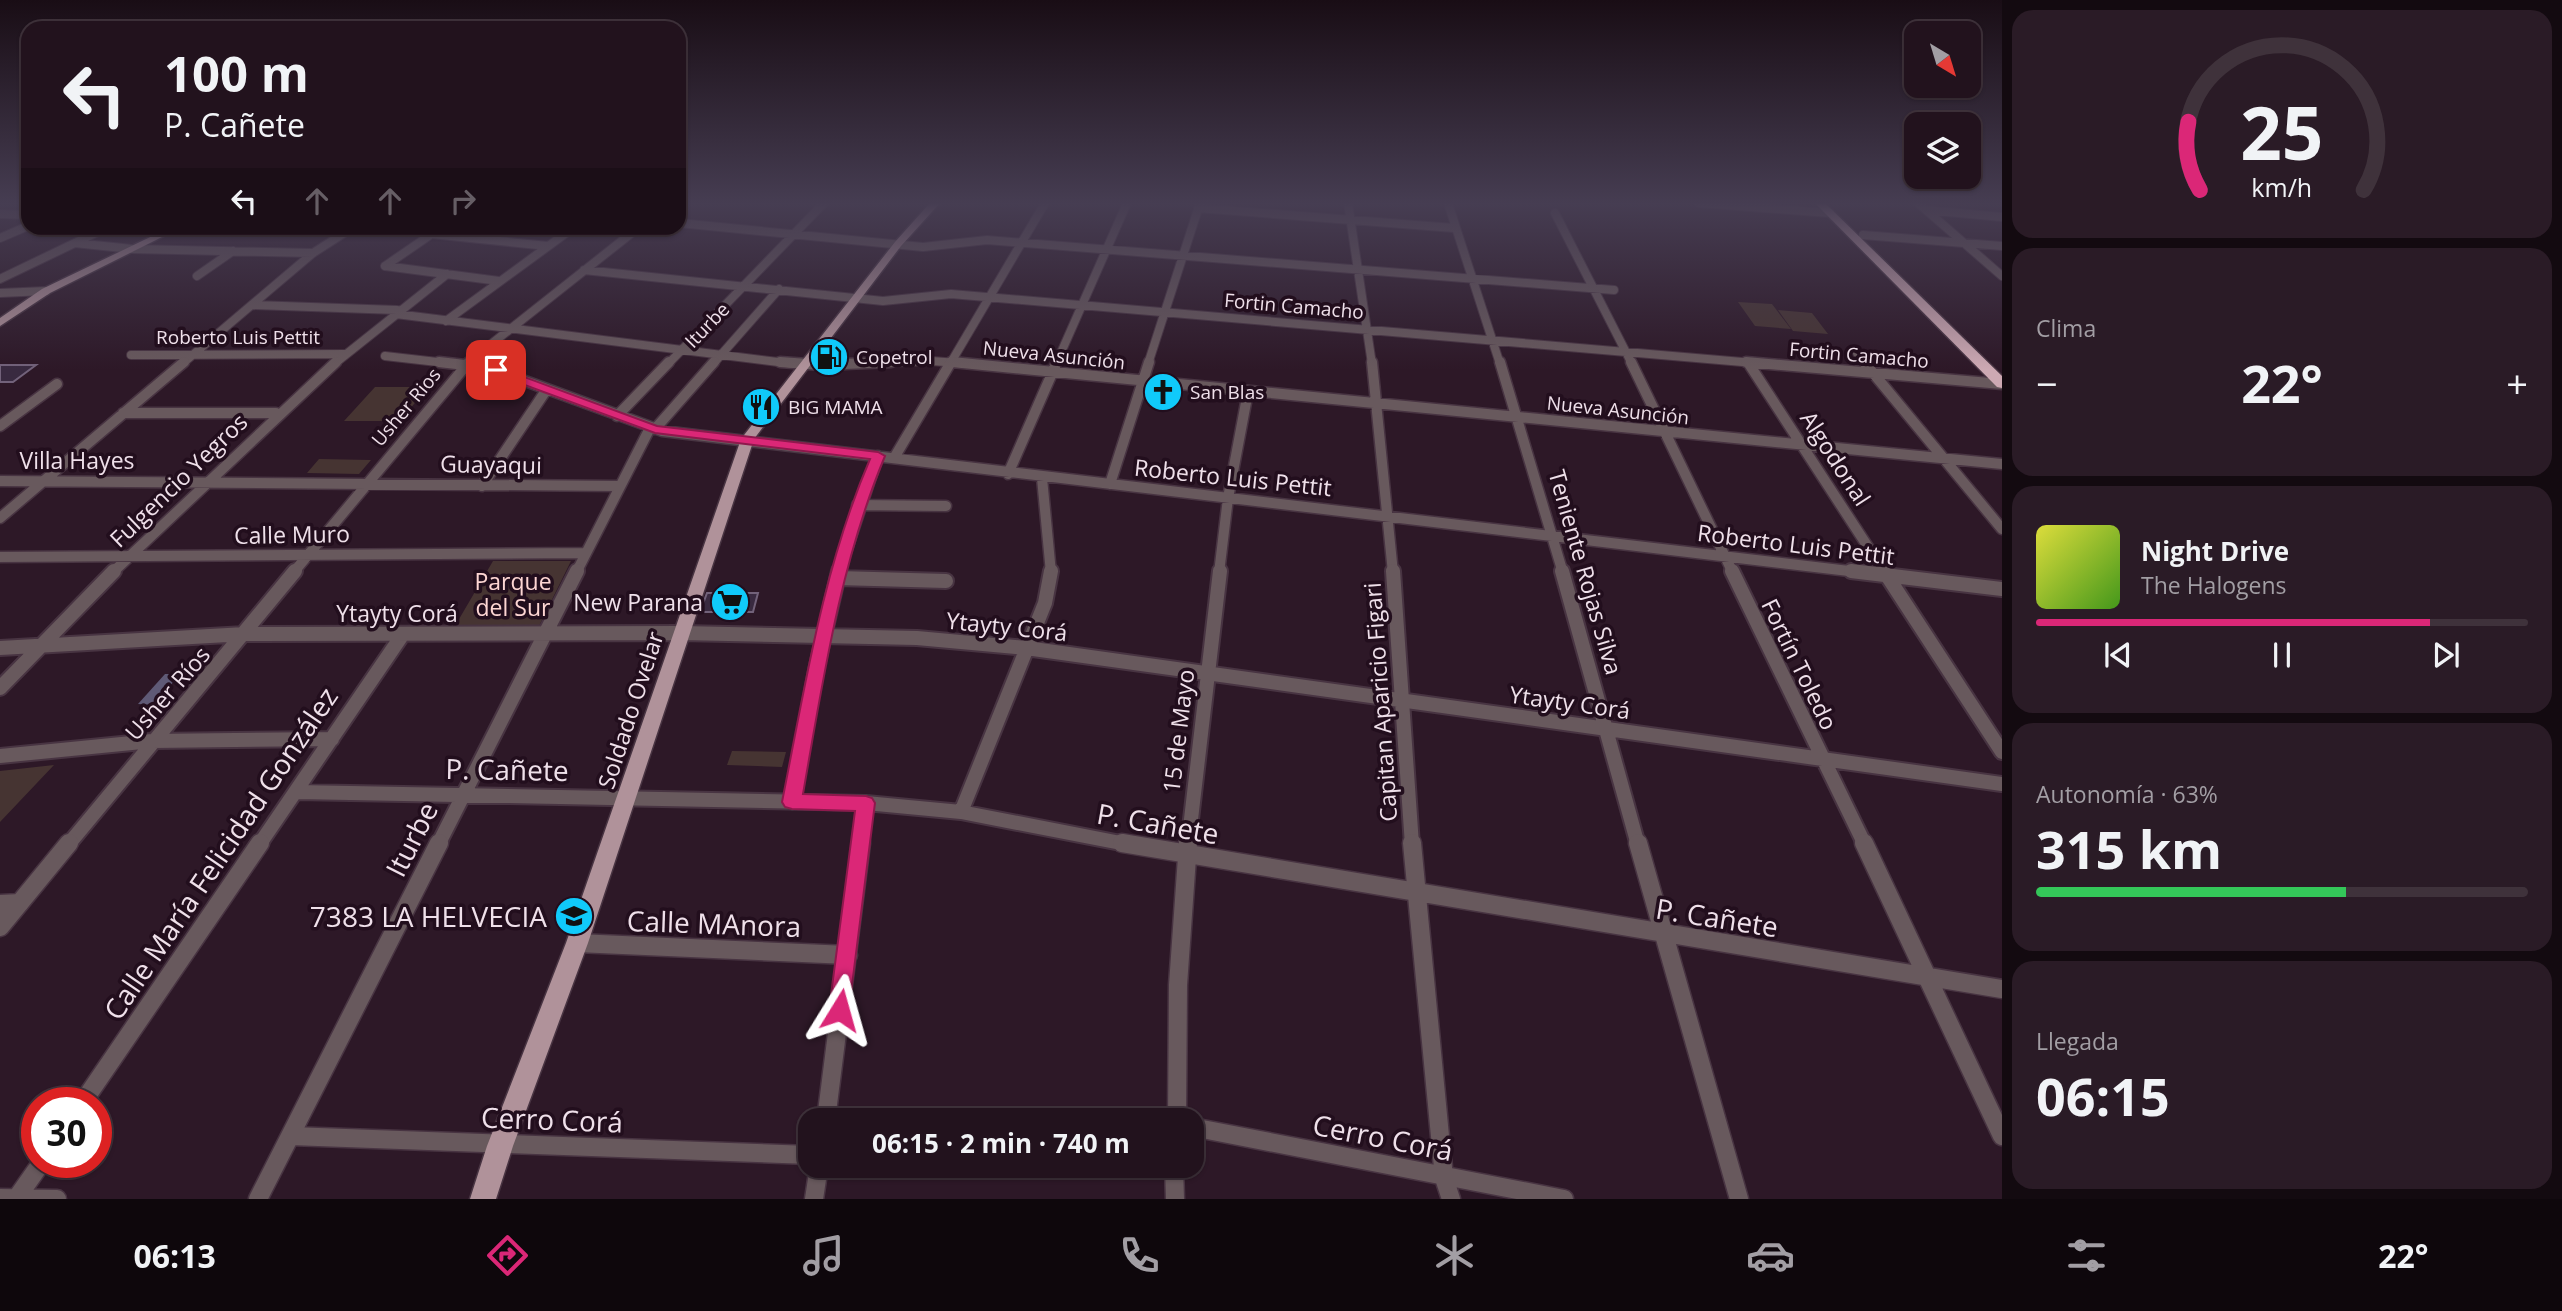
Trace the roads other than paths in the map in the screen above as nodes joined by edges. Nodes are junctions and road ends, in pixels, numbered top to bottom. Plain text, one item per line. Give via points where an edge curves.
1 (42, 259) edge
2 (110, 259) edge
3 (222, 259) edge
4 (306, 259) edge
5 (395, 259) edge
6 (530, 259) edge
7 (598, 259) edge
8 (770, 259) edge
9 (886, 259) edge
10 (1012, 259) edge
11 (1101, 259) edge
12 (1183, 259) edge
13 (1220, 259) edge
14 (1356, 259) edge
15 (1466, 259) edge
16 (1577, 259) edge
17 (1880, 259) edge
18 (1887, 259) edge
19 (1982, 259) edge
20 (384, 266) joint
21 (584, 270) junction
22 (1357, 270) junction
23 (447, 274) junction
24 (197, 276) dead end
25 (2002, 276) edge
26 (0, 279) edge
27 (1474, 279) junction
28 (499, 281) junction
29 (745, 286) junction
30 (779, 289) junction
31 (1591, 289) junction
32 (1614, 290) dead end
33 (46, 291) junction
34 (0, 293) edge
35 (856, 298) junction
36 (990, 298) junction
37 (252, 305) junction
38 (1081, 306) junction
39 (396, 312) junction
40 (1166, 312) junction
41 (446, 321) junction
42 (0, 323) edge
43 (509, 328) junction
44 (1368, 330) junction
45 (1493, 342) junction
46 (684, 350) junction
47 (1857, 353) dead end
48 (345, 354) junction
49 (1627, 354) junction
50 (131, 355) dead end
51 (193, 355) junction
52 (720, 355) junction
53 (385, 356) dead end
54 (951, 362) junction
55 (467, 363) junction
56 (1749, 364) junction
57 (803, 365) junction
58 (2002, 371) edge
59 (1052, 373) junction
60 (1874, 374) junction
61 (1142, 381) junction
62 (57, 384) dead end
63 (2002, 384) edge
64 (547, 389) junction
65 (1248, 392) junction
66 (1375, 404) junction
67 (276, 413) junction
68 (123, 414) junction
69 (617, 415) junction
70 (1518, 418) junction
71 (0, 426) edge
72 (652, 429) junction
73 (1665, 433) junction
74 (748, 439) junction
75 (1803, 446) junction
76 (878, 456) junction
77 (894, 458) junction
78 (1947, 460) junction
79 (2002, 464) edge
80 (1008, 474) junction
81 (1042, 478) junction
82 (0, 481) edge
83 (42, 481) junction
84 (206, 482) junction
85 (365, 484) junction
86 (1110, 484) junction
87 (482, 486) junction
88 (618, 486) junction
89 (1228, 498) junction
90 (857, 505) junction
91 (946, 506) dead end
92 (1389, 516) junction
93 (0, 518) edge
94 (2002, 529) edge
95 (1552, 535) junction
96 (585, 553) junction
97 (307, 554) junction
98 (1723, 556) junction
99 (0, 557) edge
100 (126, 558) junction
101 (1887, 576) junction
102 (838, 578) junction
103 (946, 581) dead end
104 (2002, 589) edge
105 (681, 633) junction
106 (245, 634) junction
107 (403, 634) junction
108 (542, 634) junction
109 (822, 638) junction
110 (0, 648) edge
111 (37, 648) junction
112 (1026, 648) junction
113 (1209, 675) junction
114 (0, 688) edge
115 (1400, 699) junction
116 (1608, 729) junction
117 (332, 739) junction
118 (152, 741) junction
119 (2002, 752) edge
120 (0, 756) edge
121 (1823, 759) junction
122 (2002, 784) edge
123 (297, 792) junction
124 (465, 793) junction
125 (628, 798) junction
126 (792, 802) junction
127 (866, 803) junction
128 (961, 812) junction
129 (1188, 856) junction
130 (1415, 891) junction
131 (20, 903) junction
132 (0, 904) edge
133 (0, 927) edge
134 (1662, 935) junction
135 (577, 943) junction
136 (848, 954) junction
137 (1929, 978) junction
138 (2002, 989) edge
139 (93, 1087) edge
140 (827, 1108) edge
141 (1177, 1108) edge
142 (1204, 1129) edge
143 (291, 1136) junction
144 (2002, 1136) edge
145 (500, 1146) junction
146 (798, 1155) edge
147 (28, 1178) edge
148 (817, 1178) edge
149 (1174, 1178) edge
150 (1444, 1178) junction
151 (11, 1198) edge
152 (57, 1199) edge
153 (258, 1199) edge
154 (483, 1199) edge
155 (814, 1199) edge
156 (1175, 1199) edge
157 (1451, 1199) edge
158 (1564, 1199) edge
159 (1739, 1199) edge

1 - 26 street
2 - 33 main road
3 - 24 street
4 - 37 street
5 - 20 street
6 - 28 street
7 - 21 street, Usher Rios
8 - 29 street, Iturbe
9 - 35 main road, Soldado Ovelar
10 - 36 street
11 - 38 street
12 - 40 street
13 - 22 street
14 - 22 street, Capitan Aparicio Figari
15 - 27 street, Teniente Rojas Silva
16 - 31 street, Fortín Toledo
17 - 63 highway
18 - 58 highway
19 - 25 street
20 - 23 street
21 - 29 street, Fortin Camacho
21 - 43 street, Usher Rios
22 - 27 street
22 - 44 street, Capitan Aparicio Figari
23 - 28 street
23 - 39 street, Fulgencio Yegros
27 - 31 street
27 - 45 street, Teniente Rojas Silva
28 - 41 street
29 - 30 street, Fortin Camacho
29 - 46 street, Iturbe
30 - 35 street, Fortin Camacho
30 - 52 street, Iturbe
31 - 32 street
31 - 49 street, Fortín Toledo
33 - 34 street
33 - 42 main road
35 - 36 street, Fortin Camacho via 883,301 951,294
35 - 57 main road, Soldado Ovelar
36 - 38 street, Fortin Camacho
36 - 54 street
37 - 39 street, Nueva Asunción
37 - 51 street
38 - 40 street, Fortin Camacho
38 - 59 street
39 - 41 street, Nueva Asunción
39 - 48 street, Fulgencio Yegros
40 - 44 street, Fortin Camacho
40 - 61 street
41 - 43 street, Nueva Asunción
43 - 46 street, Nueva Asunción
43 - 55 street, Usher Rios
44 - 45 street, Fortin Camacho
44 - 66 street, Capitan Aparicio Figari
45 - 49 street, Fortin Camacho
45 - 70 street, Teniente Rojas Silva
46 - 52 street, Nueva Asunción
46 - 69 street, Iturbe
47 - 60 street
48 - 51 street, Roberto Luis Pettit
48 - 67 street, Fulgencio Yegros
49 - 56 street, Fortin Camacho
49 - 73 street, Fortín Toledo
50 - 51 street, Roberto Luis Pettit
51 - 68 street
52 - 57 street, Nueva Asunción
52 - 72 street, Iturbe
53 - 55 street, Roberto Luis Pettit
54 - 57 street, Nueva Asunción
54 - 59 street, Nueva Asunción
54 - 77 street
55 - 64 street, Roberto Luis Pettit
55 - 85 street, Usher Rios
56 - 60 street, Fortin Camacho
56 - 75 street, Algodonal
57 - 74 main road, Soldado Ovelar
59 - 61 street, Nueva Asunción
59 - 80 street
60 - 63 street, Fortin Camacho
60 - 78 street
61 - 65 street, Nueva Asunción
61 - 86 street
62 - 71 street
64 - 69 street, Roberto Luis Pettit
64 - 87 street
65 - 66 street, Nueva Asunción
65 - 89 street, 15 de Mayo
66 - 70 street, Nueva Asunción
66 - 92 street, Capitan Aparicio Figari
67 - 68 street
67 - 84 street, Fulgencio Yegros
68 - 83 street
69 - 72 street, Roberto Luis Pettit
70 - 73 street, Nueva Asunción
70 - 95 street, Teniente Rojas Silva
72 - 74 street, Roberto Luis Pettit
72 - 88 street, Iturbe
73 - 75 street, Nueva Asunción
73 - 98 street, Fortín Toledo
74 - 76 street, Roberto Luis Pettit
74 - 105 main road, Soldado Ovelar
75 - 78 street, Nueva Asunción
75 - 101 street, Algodonal
76 - 77 street, Roberto Luis Pettit
76 - 90 street
77 - 80 street, Roberto Luis Pettit
78 - 79 street, Nueva Asunción
78 - 94 street
80 - 81 street, Roberto Luis Pettit
81 - 86 street, Roberto Luis Pettit
81 - 112 street via 1052,578
82 - 83 street, Villa Hayes
83 - 84 street, Villa Hayes
83 - 93 street
84 - 85 street, Villa Hayes
84 - 100 street, Fulgencio Yegros
85 - 87 street, Guayaqui
85 - 97 street, Usher Ríos
86 - 89 street, Roberto Luis Pettit
87 - 88 street, Guayaqui
88 - 96 street, Iturbe
89 - 92 street, Roberto Luis Pettit
89 - 113 street, 15 de Mayo
90 - 91 street
90 - 102 street
92 - 95 street, Roberto Luis Pettit
92 - 115 street, Capitan Aparicio Figari
95 - 98 street, Roberto Luis Pettit
95 - 116 street, Teniente Rojas Silva
96 - 97 street, Calle Muro
96 - 108 street, Iturbe
97 - 100 street, Calle Muro
97 - 106 street, Usher Ríos
98 - 101 street, Roberto Luis Pettit
98 - 121 street, Fortín Toledo
99 - 100 street, Calle Muro
100 - 111 street, Fulgencio Yegros
101 - 104 street, Roberto Luis Pettit
101 - 119 street, Algodonal
102 - 103 street
102 - 109 street
105 - 108 street, Ytayty Corá
105 - 109 street, Ytayty Corá
105 - 125 main road, Soldado Ovelar
106 - 107 street, Ytayty Corá
106 - 111 street, Ytayty Corá
106 - 118 street, Usher Ríos
107 - 108 street, Ytayty Corá
107 - 117 street, Calle María Felicidad González
108 - 124 street, Iturbe
109 - 112 street, Ytayty Corá via 917,638
109 - 126 street
110 - 111 street, Ytayty Corá
111 - 114 street, Fulgencio Yegros
112 - 113 street, Ytayty Corá
112 - 128 street
113 - 115 street, Ytayty Corá
113 - 129 street, 15 de Mayo
115 - 116 street, Ytayty Corá
115 - 130 street, Capitan Aparicio Figari
116 - 121 street, Ytayty Corá
116 - 134 street, Teniente Rojas Silva
117 - 118 street
117 - 123 street, Calle María Felicidad González
118 - 120 street
118 - 131 street, Usher Ríos
121 - 122 street, Ytayty Corá
121 - 137 street, Fortín Toledo
123 - 124 street, P. Cañete
123 - 139 street, Calle María Felicidad González
124 - 125 street, P. Cañete
124 - 143 street, Iturbe
125 - 126 street, P. Cañete
125 - 135 main road, Soldado Ovelar
126 - 127 street, P. Cañete
127 - 128 street, P. Cañete
127 - 136 street
128 - 129 street, P. Cañete
129 - 130 street, P. Cañete
129 - 141 street, 15 de Mayo via 1178,985
130 - 134 street, P. Cañete
130 - 150 street, Capitan Aparicio Figari
131 - 132 street
131 - 133 street, Usher Ríos
134 - 137 street, P. Cañete
134 - 159 street, Teniente Rojas Silva
135 - 136 street, Calle MAnora
135 - 145 main road, Soldado Ovelar
136 - 140 street
137 - 138 street, P. Cañete
137 - 144 street, Fortín Toledo
142 - 150 street, Cerro Corá
143 - 145 street, Cerro Corá
143 - 153 street, Iturbe
145 - 146 street, Cerro Corá
145 - 154 main road, Soldado Ovelar
147 - 151 street
148 - 155 street
149 - 156 street
150 - 157 street, Capitan Aparicio Figari
150 - 158 street, Cerro Corá
151 - 152 street

